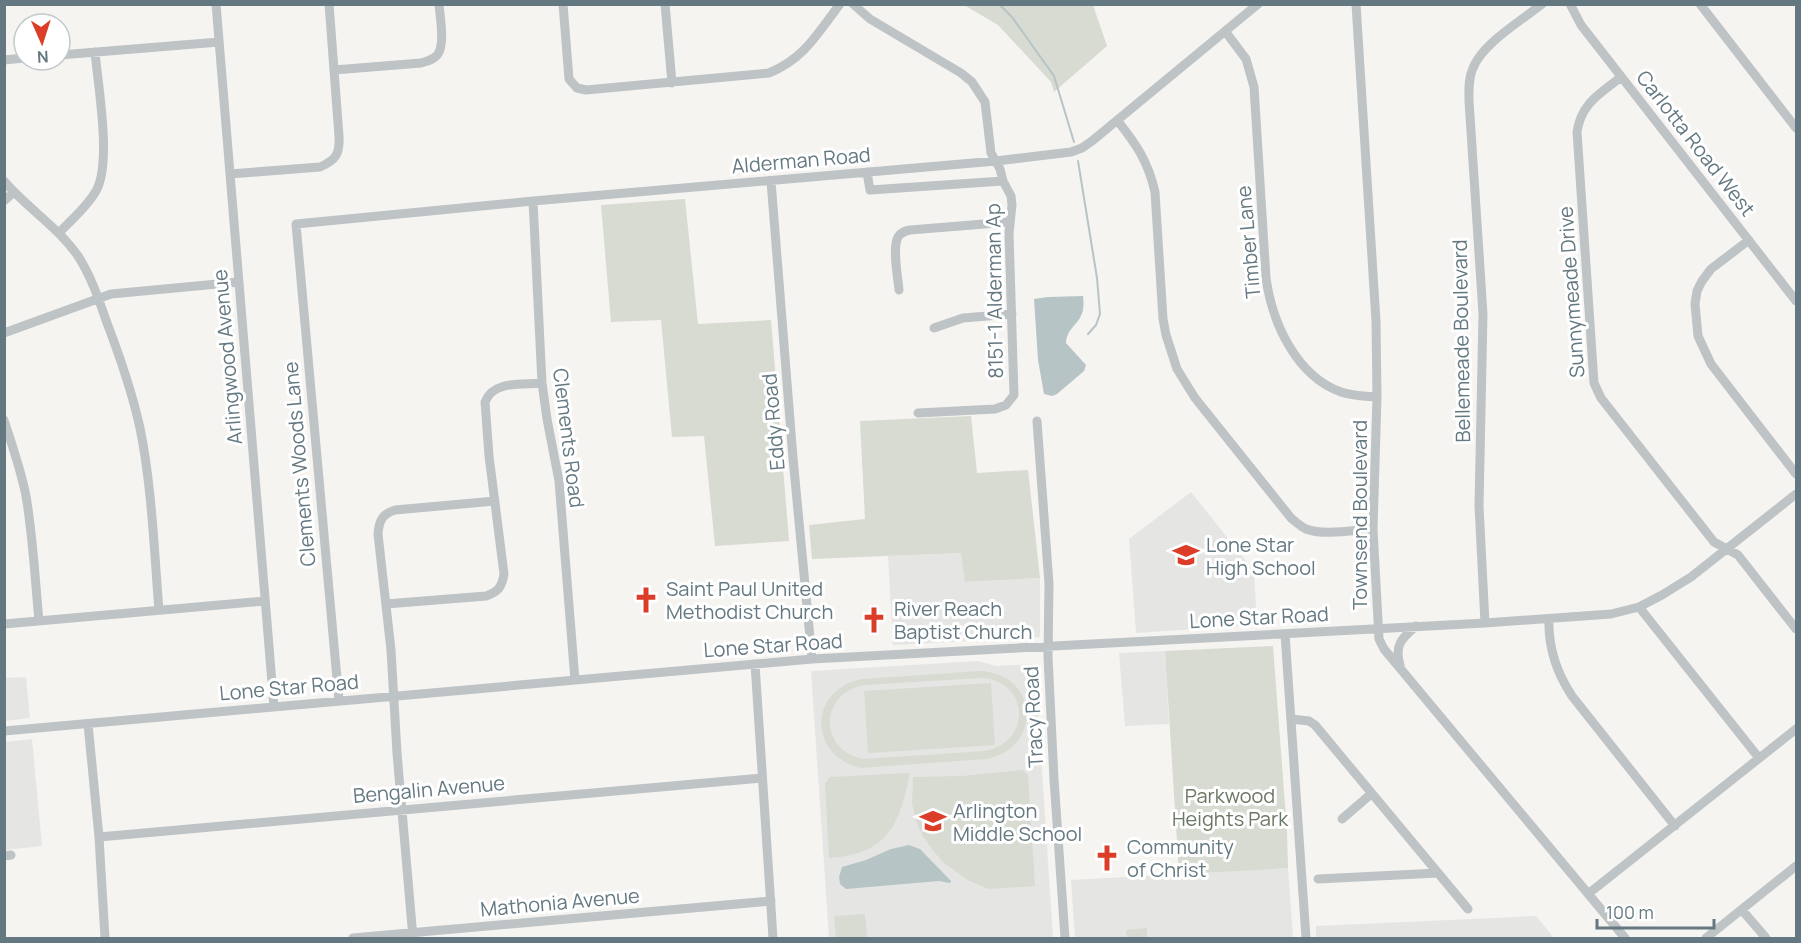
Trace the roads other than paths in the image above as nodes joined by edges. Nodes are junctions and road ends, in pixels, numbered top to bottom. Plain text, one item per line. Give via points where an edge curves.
1 (216, 4) edge
2 (329, 4) edge
3 (439, 4) edge
4 (562, 4) edge
5 (665, 4) edge
6 (840, 4) edge
7 (853, 4) edge
8 (1258, 4) edge
9 (1356, 4) edge
10 (1542, 4) edge
11 (1570, 4) edge
12 (1714, 4) edge
13 (1703, 8) edge
14 (1225, 32) junction
15 (219, 42) junction
16 (95, 52) junction
17 (72, 54) edge
18 (334, 70) junction
19 (1622, 77) junction
20 (672, 82) junction
21 (1117, 120) junction
22 (1797, 128) edge
23 (996, 161) junction
24 (867, 172) junction
25 (230, 174) junction
26 (1002, 177) junction
27 (4, 181) edge
28 (771, 181) junction
29 (14, 192) junction
30 (4, 201) edge
31 (533, 201) junction
32 (1010, 222) junction
33 (296, 224) joint
34 (59, 233) junction
35 (1749, 240) junction
36 (239, 282) junction
37 (899, 290) dead end
38 (98, 299) junction
39 (1797, 301) edge
40 (1012, 314) junction
41 (934, 328) dead end
42 (4, 333) edge
43 (542, 383) junction
44 (1377, 396) junction
45 (918, 413) dead end
46 (4, 420) edge
47 (1037, 422) dead end
48 (1797, 474) edge
49 (1797, 494) edge
50 (495, 501) junction
51 (1373, 529) junction
52 (1727, 549) junction
53 (266, 601) junction
54 (386, 604) junction
55 (1639, 607) junction
56 (159, 610) junction
57 (1549, 619) junction
58 (39, 621) junction
59 (1485, 623) junction
60 (4, 624) edge
61 (1417, 626) junction
62 (1378, 628) junction
63 (1797, 629) edge
64 (1285, 634) junction
65 (1048, 646) junction
66 (812, 659) junction
67 (755, 664) junction
68 (1402, 670) junction
69 (575, 680) junction
70 (394, 696) junction
71 (339, 701) junction
72 (274, 707) junction
73 (1291, 719) junction
74 (88, 724) junction
75 (1797, 729) edge
76 (4, 731) edge
77 (1759, 759) junction
78 (762, 778) junction
79 (1371, 794) junction
80 (401, 810) junction
81 (1342, 819) dead end
82 (1675, 826) junction
83 (99, 837) junction
84 (1797, 866) edge
85 (1438, 873) junction
86 (1318, 879) dead end
87 (1588, 894) junction
88 (771, 901) junction
89 (1468, 909) dead end
90 (1742, 910) junction
91 (412, 936) edge
92 (105, 939) edge
93 (353, 939) edge
94 (773, 939) edge
95 (1065, 939) edge
96 (1306, 939) edge
97 (1625, 939) edge
98 (1706, 939) edge
99 (1766, 939) edge

1 - 15 street, Arlingwood Avenue
2 - 18 street
3 - 18 street via 441,37 438,54 431,60
4 - 20 street via 569,79 577,88
5 - 20 street
6 - 20 street via 803,52 783,68 757,75
7 - 23 street, 8151-1 Alderman Ap via 870,19 972,82 985,102 991,153
8 - 14 street, Alderman Road
9 - 44 street, Townsend Boulevard via 1376,321
10 - 59 street, Bellemeade Boulevard via 1485,50 1469,83 1483,315 1479,506
11 - 19 street, Carlotta Road West via 1581,26
12 - 13 street
13 - 22 street
14 - 21 street, Alderman Road
14 - 44 street, Timber Lane via 1246,59 1254,87 1266,278 1281,333 1305,367 1329,388
15 - 16 street
15 - 25 street, Arlingwood Avenue
16 - 17 street
16 - 34 street via 103,140 102,177 96,191
18 - 25 street via 340,146 331,162 320,167
19 - 35 street, Carlotta Road West
19 - 52 street, Sunnymeade Drive via 1584,109 1577,132 1594,383 1601,399 1714,542
21 - 23 street, Alderman Road via 1071,152
21 - 51 street via 1136,143 1151,176 1163,319 1170,352 1186,385 1298,525 1317,532
23 - 24 street, Alderman Road
23 - 26 street, 8151-1 Alderman Ap
24 - 26 street via 870,190
24 - 28 street, Alderman Road
25 - 36 street, Arlingwood Avenue
26 - 32 street, 8151-1 Alderman Ap via 1011,196
27 - 29 street
28 - 31 street, Alderman Road
28 - 66 street, Eddy Road
29 - 30 street
29 - 34 street
31 - 33 street, Alderman Road
31 - 43 street, Clements Road
32 - 37 street via 903,232 896,244
32 - 40 street, 8151-1 Alderman Ap
33 - 71 street, Clements Woods Lane
34 - 38 street via 79,258
35 - 39 street, Carlotta Road West
35 - 48 street via 1711,269 1702,281 1695,304 1698,336 1711,364
36 - 38 street via 111,294
36 - 53 street, Arlingwood Avenue
38 - 42 street
38 - 56 street via 124,369 140,428
40 - 41 street via 963,318
40 - 45 street, 8151-1 Alderman Ap via 1014,395 1009,402 994,409
43 - 50 street via 503,386 488,394 485,411
43 - 69 street, Clements Road via 559,481
44 - 51 street, Townsend Boulevard
46 - 58 street via 26,495
47 - 65 street, Tracy Road via 1049,584
49 - 52 street, Lone Star Road
50 - 54 street via 395,510 382,516 378,534
50 - 54 street via 504,574 500,588 486,596
51 - 62 street, Townsend Boulevard
52 - 55 street, Lone Star Road via 1692,577
52 - 63 street, Sunnymeade Drive via 1738,555
53 - 56 street
53 - 72 street, Arlingwood Avenue
54 - 70 street
55 - 57 street, Lone Star Road via 1611,614
55 - 77 street
56 - 58 street
57 - 59 street, Lone Star Road
57 - 82 street via 1552,654 1564,683
58 - 60 street
59 - 61 street, Lone Star Road
61 - 62 street, Lone Star Road
61 - 68 street via 1400,643 1397,655
62 - 64 street, Lone Star Road
62 - 68 street, Townsend Boulevard via 1383,647
64 - 65 street, Lone Star Road
64 - 73 street
65 - 66 street, Lone Star Road
65 - 95 street, Tracy Road
66 - 67 street, Lone Star Road
67 - 69 street, Lone Star Road
67 - 78 street
68 - 87 street, Townsend Boulevard
69 - 70 street, Lone Star Road
70 - 71 street, Lone Star Road
70 - 80 street
71 - 72 street, Lone Star Road
72 - 74 street, Lone Star Road
73 - 79 street via 1315,725
73 - 96 street
74 - 76 street, Lone Star Road
74 - 83 street
75 - 77 street
77 - 82 street
78 - 80 street, Bengalin Avenue
78 - 88 street
79 - 81 street
79 - 85 street
80 - 83 street, Bengalin Avenue
80 - 91 street
82 - 87 street
83 - 92 street
84 - 90 street
85 - 86 street
85 - 89 street
87 - 97 street, Townsend Boulevard
88 - 91 street, Mathonia Avenue
88 - 94 street
90 - 98 street
90 - 99 street
91 - 93 street, Mathonia Avenue

